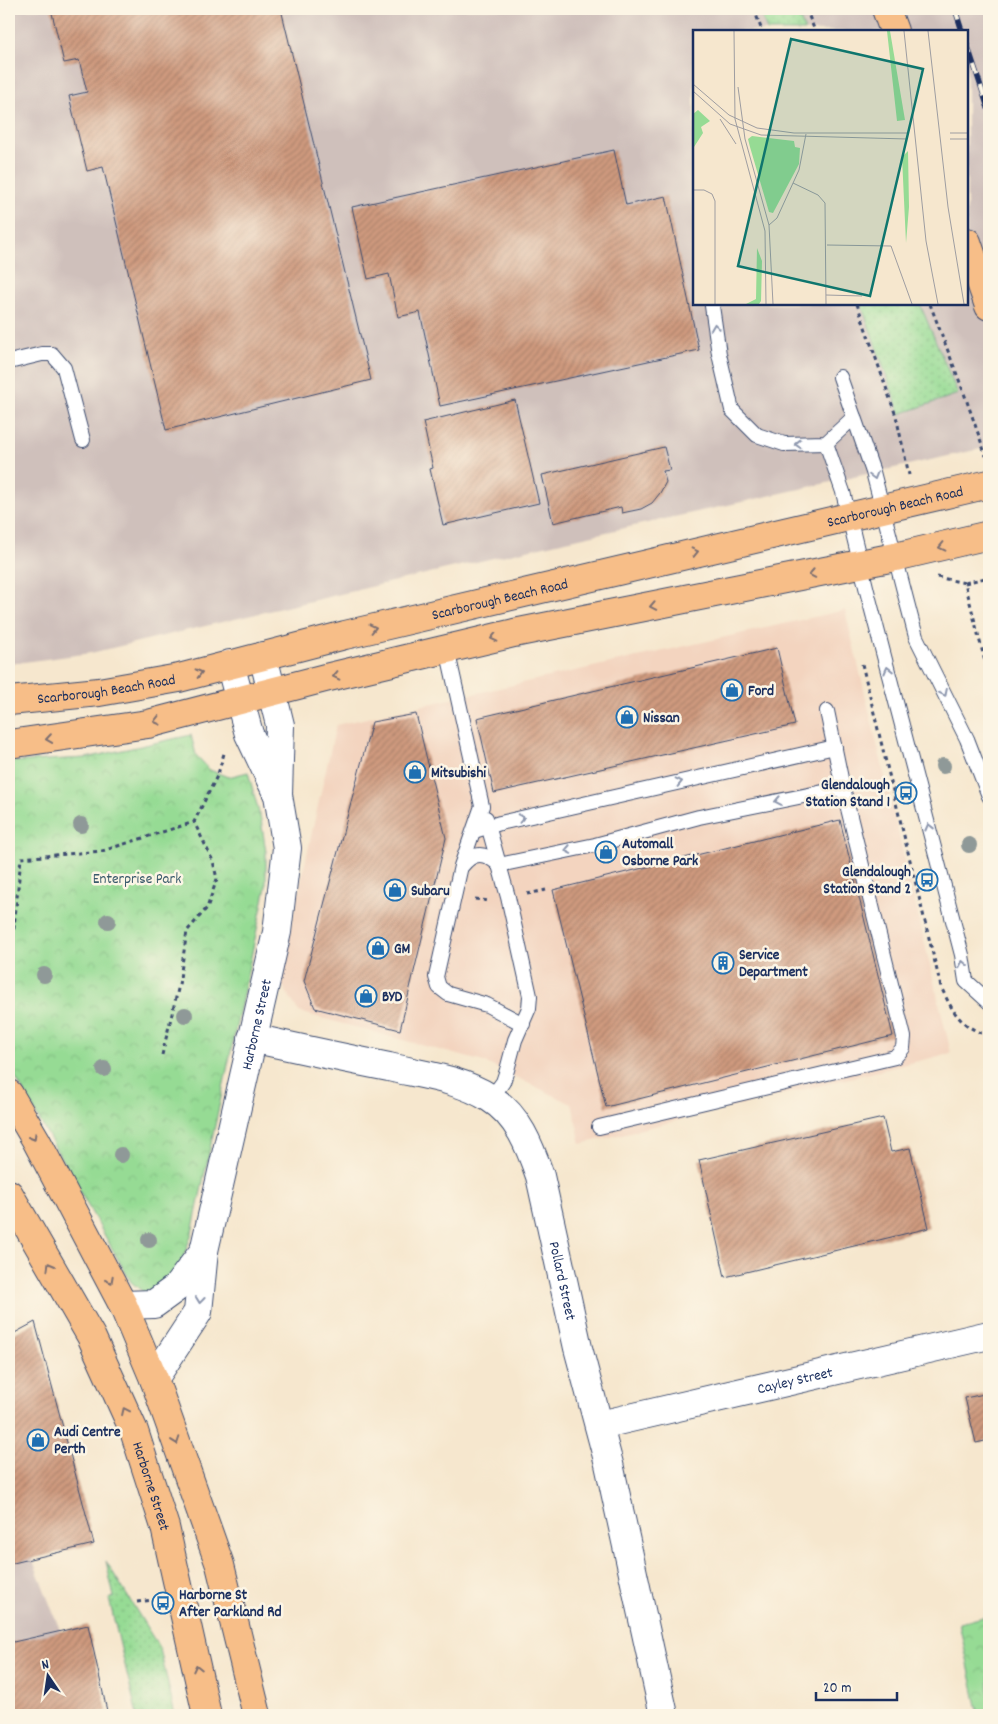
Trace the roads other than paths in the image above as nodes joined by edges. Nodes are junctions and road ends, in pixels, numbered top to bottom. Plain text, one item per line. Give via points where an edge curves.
1 (886, 9) edge
2 (894, 30) edge
3 (968, 245) edge
4 (712, 306) dead end
5 (989, 306) edge
6 (9, 362) edge
7 (840, 377) dead end
8 (854, 417) junction
9 (83, 440) dead end
10 (826, 443) junction
11 (989, 484) edge
12 (882, 508) junction
13 (849, 516) junction
14 (989, 535) edge
15 (895, 557) junction
16 (860, 564) junction
17 (447, 649) junction
18 (263, 656) junction
19 (230, 664) junction
20 (272, 692) junction
21 (240, 700) junction
22 (9, 701) edge
23 (827, 711) dead end
24 (9, 744) edge
25 (835, 747) junction
26 (842, 788) junction
27 (278, 795) junction
28 (989, 796) edge
29 (482, 806) junction
30 (488, 826) junction
31 (474, 831) junction
32 (499, 865) junction
33 (461, 866) junction
34 (989, 1002) edge
35 (522, 1024) junction
36 (252, 1038) junction
37 (9, 1094) edge
38 (491, 1098) junction
39 (599, 1127) dead end
40 (9, 1194) edge
41 (204, 1251) junction
42 (123, 1305) junction
43 (989, 1335) edge
44 (154, 1379) junction
45 (600, 1425) junction
46 (207, 1715) edge
47 (256, 1715) edge
48 (664, 1715) edge

1 - 2 main road
3 - 5 main road
10 -> 4 lane via 784,444 757,435 732,410
6 - 9 lane via 52,354 64,368
7 - 8 lane
8 - 10 lane
8 -> 12 lane
10 - 13 lane
11 - 12 main road, Scarborough Beach Road
12 - 13 main road, Scarborough Beach Road
12 - 15 lane
13 - 16 lane
18 -> 13 main road, Scarborough Beach Road
14 -> 15 main road
15 - 16 main road
15 -> 28 lane via 916,637 967,739
16 -> 17 main road
34 -> 16 lane via 966,981 962,955
17 -> 20 main road
17 - 29 lane
18 - 19 main road, Scarborough Beach Road
18 - 20 street, Harborne Street
19 - 21 street, Harborne Street
22 -> 19 main road, Scarborough Beach Road via 100,692 179,678
20 - 21 main road
20 - 27 street, Harborne Street via 280,725
21 -> 24 main road via 148,724
21 - 27 street, Harborne Street via 249,734
23 - 25 lane
25 - 26 lane
30 -> 25 lane
26 -> 32 lane via 698,817 595,845
26 - 39 lane via 904,1037 903,1048 895,1057
27 - 36 street, Harborne Street via 286,848 283,890 277,932
29 - 30 lane
29 - 31 lane
30 - 31 lane
30 - 32 lane
31 - 33 lane
32 - 33 lane via 490,857 479,855 469,858
32 - 35 lane via 530,996
33 - 35 lane via 436,977 439,987 448,994 497,1009
35 - 38 lane via 503,1082
36 - 38 street, Pollard Street via 457,1082
36 - 41 street, Harborne Street
37 -> 42 main road
38 - 45 street, Pollard Street via 520,1129 532,1151 578,1348
46 -> 40 main road, Harborne Street via 165,1527 134,1431 91,1336
41 - 42 street, Harborne Street via 176,1288 154,1304
41 -> 44 street, Harborne Street via 198,1312
42 - 44 main road
43 - 45 street, Cayley Street
44 -> 47 main road via 220,1565
45 - 48 street, Pollard Street

